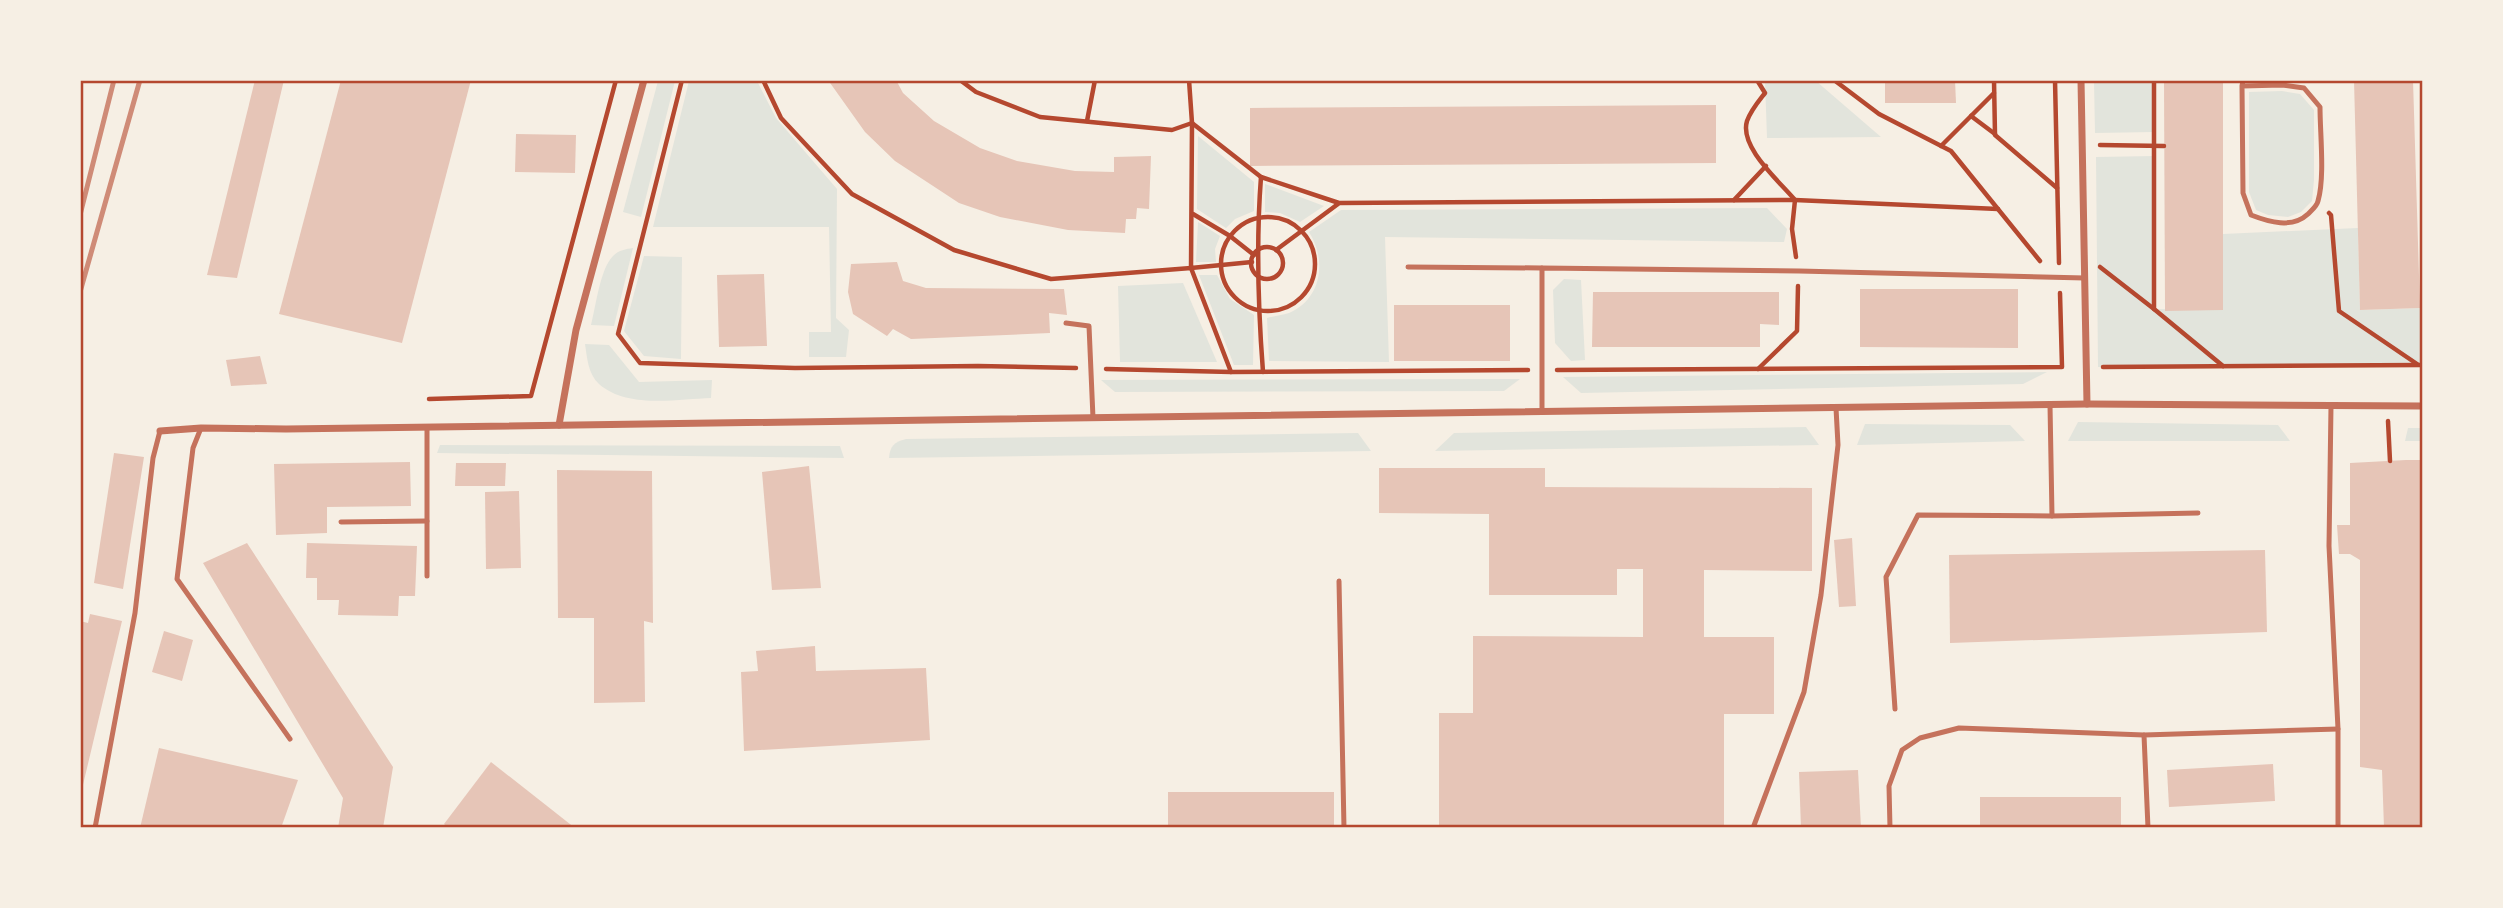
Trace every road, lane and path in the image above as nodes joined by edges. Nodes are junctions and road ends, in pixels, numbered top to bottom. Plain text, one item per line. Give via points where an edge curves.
1 (616, 80) edge
2 (644, 80) edge
3 (682, 80) edge
4 (763, 80) edge
5 (960, 80) edge
6 (1095, 80) edge
7 (1189, 80) edge
8 (1757, 80) edge
9 (1834, 80) edge
10 (1994, 80) edge
11 (2056, 80) edge
12 (2081, 80) edge
13 (2154, 80) edge
14 (2242, 83) edge
15 (1995, 93) junction
16 (1971, 116) junction
17 (1087, 121) junction
18 (1192, 123) junction
19 (1995, 135) junction
20 (2095, 145) dead end
21 (2154, 145) junction
22 (1941, 146) junction
23 (2164, 146) dead end
24 (1766, 166) junction
25 (1261, 177) junction
26 (2058, 188) junction
27 (1734, 200) junction
28 (1795, 200) junction
29 (1339, 203) junction
30 (2318, 204) junction
31 (1998, 209) junction
32 (1192, 213) junction
33 (1258, 219) junction
34 (1302, 231) junction
35 (1230, 236) junction
36 (1259, 250) junction
37 (1276, 250) junction
38 (1254, 255) junction
39 (1252, 262) junction
40 (2059, 264) junction
41 (2085, 265) junction
42 (1222, 266) junction
43 (1408, 267) dead end
44 (1191, 268) junction
45 (1542, 268) junction
46 (1799, 271) junction
47 (2060, 276) junction
48 (1259, 277) junction
49 (2085, 278) junction
50 (2154, 309) junction
51 (1259, 310) junction
52 (1066, 323) dead end
53 (2420, 365) edge
54 (2223, 366) junction
55 (2098, 367) dead end
56 (1092, 369) junction
57 (1758, 369) junction
58 (1542, 370) junction
59 (1231, 372) junction
60 (1263, 372) junction
61 (429, 398) dead end
62 (2087, 404) junction
63 (2050, 405) junction
64 (2423, 405) edge
65 (2331, 407) junction
66 (1836, 408) junction
67 (1542, 412) junction
68 (1093, 418) junction
69 (559, 425) junction
70 (427, 427) junction
71 (201, 428) junction
72 (160, 430) joint
73 (2388, 441) dead end
74 (2390, 461) dead end
75 (2199, 513) dead end
76 (2052, 516) junction
77 (427, 521) junction
78 (341, 522) dead end
79 (427, 576) dead end
80 (1339, 581) dead end
81 (1895, 709) dead end
82 (2337, 729) junction
83 (2144, 735) junction
84 (290, 739) dead end
85 (95, 828) edge
86 (1344, 828) edge
87 (1753, 828) edge
88 (1890, 828) edge
89 (2148, 828) edge
90 (2338, 828) edge

1 - 61 path via 531,396
2 - 69 street via 576,330
3 - 56 path via 618,334 640,363
4 - 44 path via 782,118 852,194 954,250 1051,279
5 - 17 path via 976,92 1040,117
6 - 17 path
7 - 18 path
8 - 24 path via 1765,93 1746,124 1748,144
9 - 22 path via 1879,114
10 - 15 path
11 - 26 path
12 - 41 street
13 - 21 path
14 - 30 lane via 2304,88 2320,107
14 - 30 lane via 2243,193 2251,215 2289,224 2304,218
15 - 16 path
15 - 19 path
16 - 19 path
16 - 22 path
17 - 18 path via 1172,130
18 - 25 path
18 - 32 path
19 - 26 path
20 - 21 path
21 - 23 path
21 - 50 path
22 - 31 path via 1951,151
24 - 27 path
24 - 28 path
25 - 29 path
25 - 33 path
26 - 40 path
27 - 28 path
27 - 29 path
28 - 31 path
28 - 46 path via 1792,229
29 - 34 path
30 - 53 path via 2331,215 2339,311
31 - 40 path via 2040,261
32 - 35 path
32 - 44 path
33 - 34 path via 1276,218
33 - 35 path
33 - 36 path
34 - 37 path
34 - 51 path via 1315,257 1310,285 1290,306
35 - 38 path
35 - 42 path
36 - 37 path
36 - 38 path
36 - 48 path
37 - 48 path via 1283,263 1279,273
38 - 39 path
39 - 42 path
39 - 48 path
40 - 41 path
40 - 47 path
41 - 49 street
41 - 50 path via 2097,264
42 - 44 path
42 - 51 path via 1228,289
43 - 45 lane
44 - 59 path
45 - 46 lane
45 - 58 lane
46 - 47 lane
46 - 57 path via 1797,331
47 - 49 lane
47 - 57 path via 2063,367
48 - 51 path
49 - 62 street
50 - 54 path
51 - 60 path
52 - 56 lane via 1089,326
53 - 54 path
54 - 55 path
56 - 59 path
56 - 68 lane
57 - 58 path
58 - 60 path
58 - 67 lane
59 - 60 path
62 - 63 street
62 - 65 street
63 - 66 street
63 - 76 lane
64 - 65 street
65 - 82 lane via 2329,546
66 - 67 street
66 - 87 lane via 1837,459 1804,692
67 - 68 street
68 - 69 street
69 - 70 street
70 - 71 street
70 - 77 lane
71 - 72 street
71 - 84 lane via 193,448 177,579
72 - 85 lane via 135,613
73 - 74 path
75 - 76 lane
76 - 81 lane via 1918,515 1886,578
77 - 78 lane
77 - 79 lane
80 - 86 lane
82 - 83 lane
82 - 90 lane
83 - 88 lane via 1959,728 1920,738 1902,751 1889,786
83 - 89 lane

